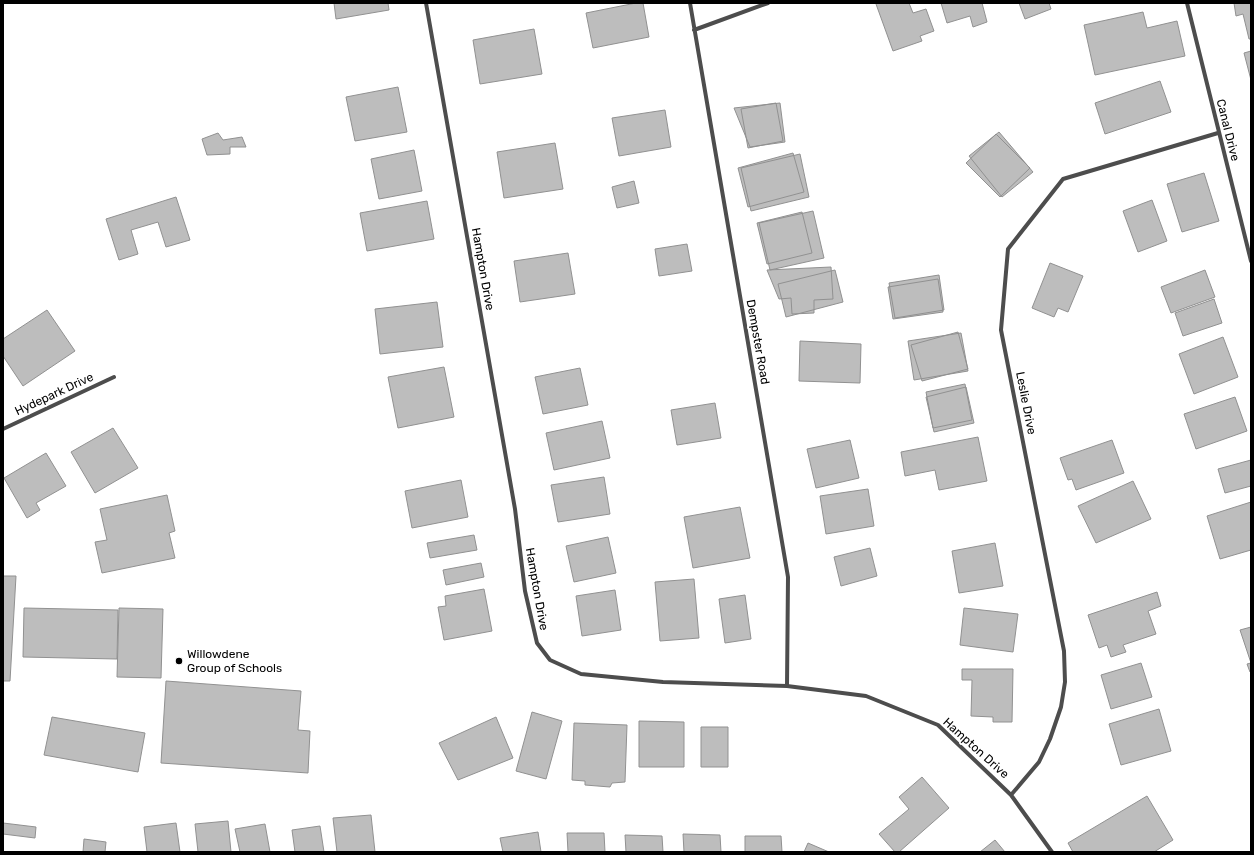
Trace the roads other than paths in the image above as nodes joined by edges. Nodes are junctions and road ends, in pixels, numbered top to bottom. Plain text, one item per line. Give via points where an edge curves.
1 (426, 3) edge
2 (690, 3) edge
3 (768, 3) edge
4 (1187, 3) edge
5 (694, 30) junction
6 (1218, 133) junction
7 (1251, 261) edge
8 (114, 377) dead end
9 (3, 429) edge
10 (787, 686) junction
11 (1011, 794) junction
12 (1052, 852) edge

1 - 10 street, Hampton Drive via 515,509 525,591 537,643 550,660 581,674 663,682
2 - 5 street, Dempster Road
3 - 5 street
4 - 6 street, Canal Drive
5 - 10 street, Dempster Road via 788,577
6 - 7 street, Canal Drive
6 - 11 street, Leslie Drive via 1063,179 1008,249 1001,330 1064,651 1065,682 1061,708 1050,739 1038,762
8 - 9 street, Hydepark Drive
10 - 11 street, Hampton Drive via 866,696 938,725
11 - 12 street, Hampton Drive

